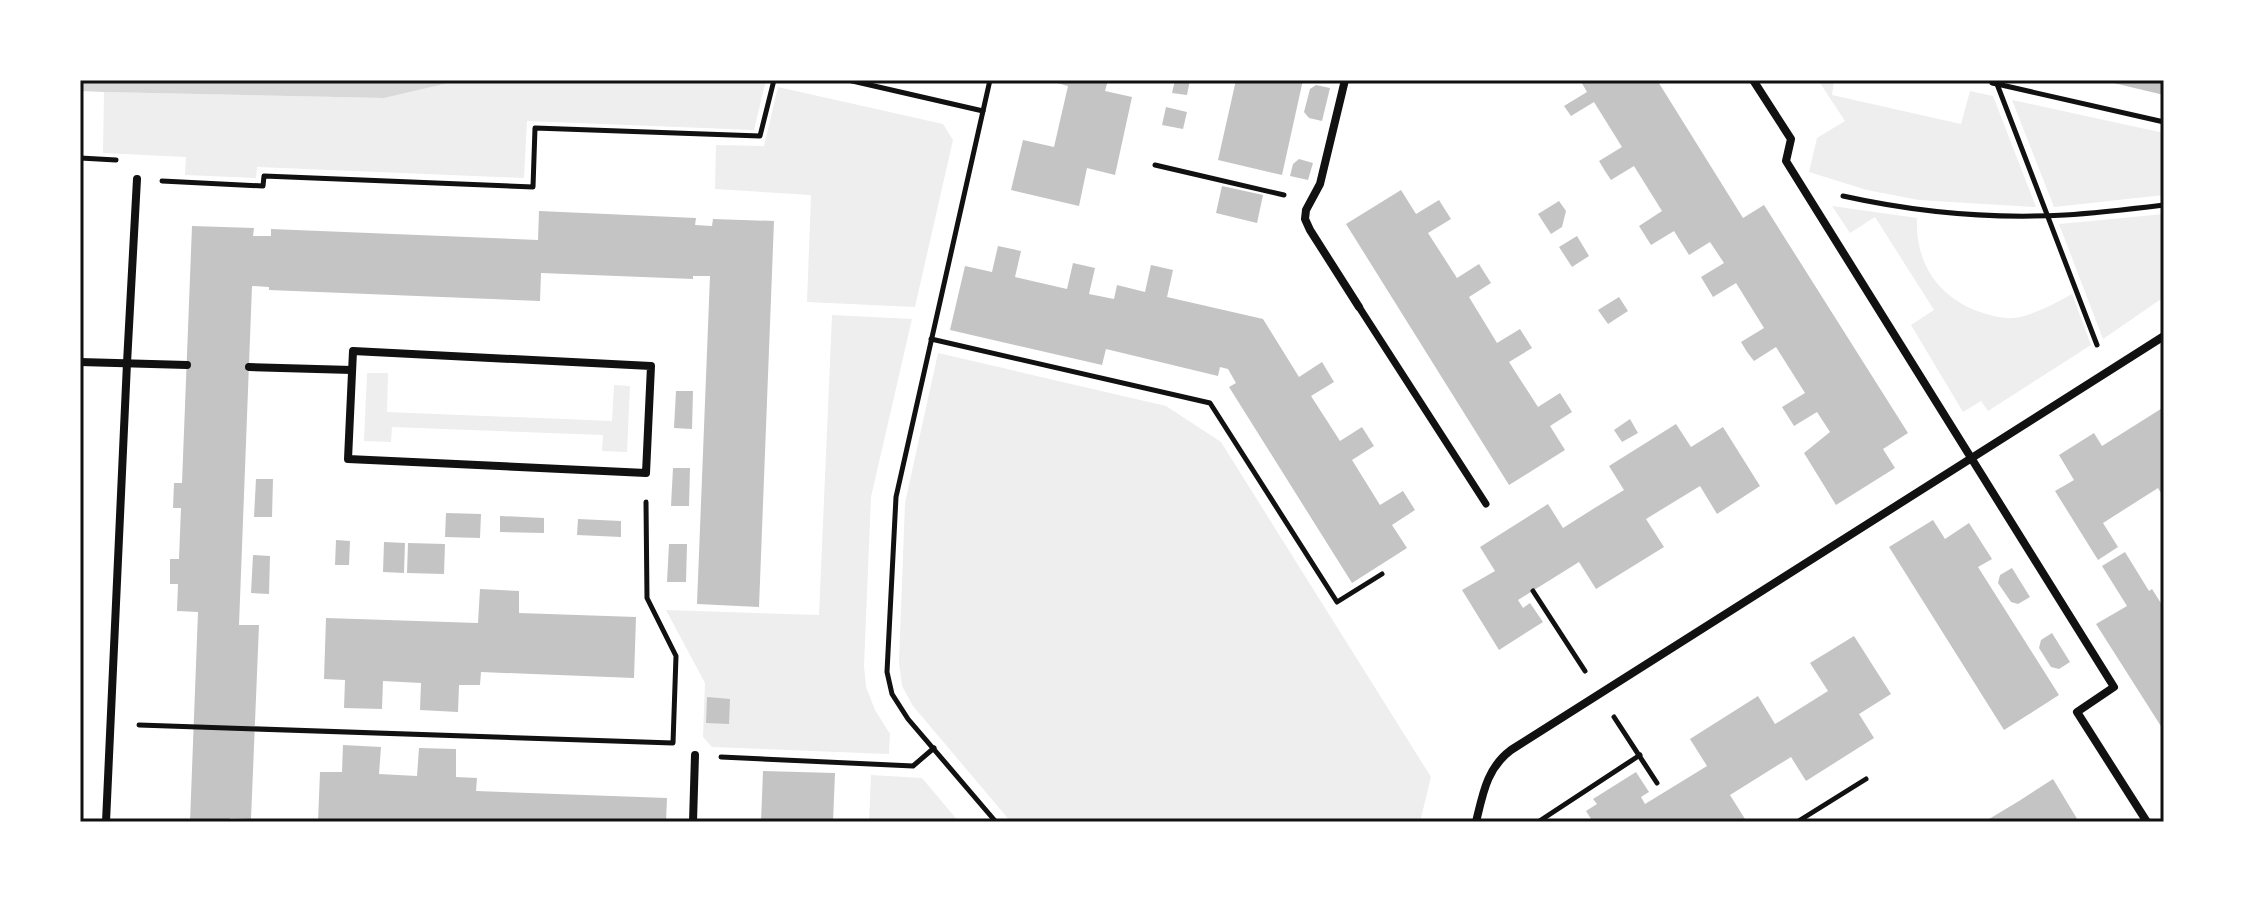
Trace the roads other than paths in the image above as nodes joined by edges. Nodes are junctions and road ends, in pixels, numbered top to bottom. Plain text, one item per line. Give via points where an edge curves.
1 (1345, 80) edge
2 (1753, 80) edge
3 (137, 179) road end
4 (1359, 307) joint
5 (2164, 336) edge
6 (80, 362) edge
7 (127, 363) junction
8 (187, 365) dead end
9 (249, 367) dead end
10 (352, 370) junction
11 (1971, 458) junction
12 (1486, 504) dead end
13 (695, 755) road end
14 (106, 822) edge
15 (693, 822) edge
16 (1476, 822) edge
17 (2147, 822) edge

1 - 4 street via 1324,170 1305,219
2 - 11 street via 1791,139 1786,161
3 - 7 street
4 - 12 street
5 - 11 street
6 - 7 street
7 - 8 street
7 - 14 street
9 - 10 street
10 - 10 street via 353,351 651,366 646,473 348,459
11 - 16 street via 1500,758
11 - 17 street via 2114,687 2077,712
13 - 15 street

